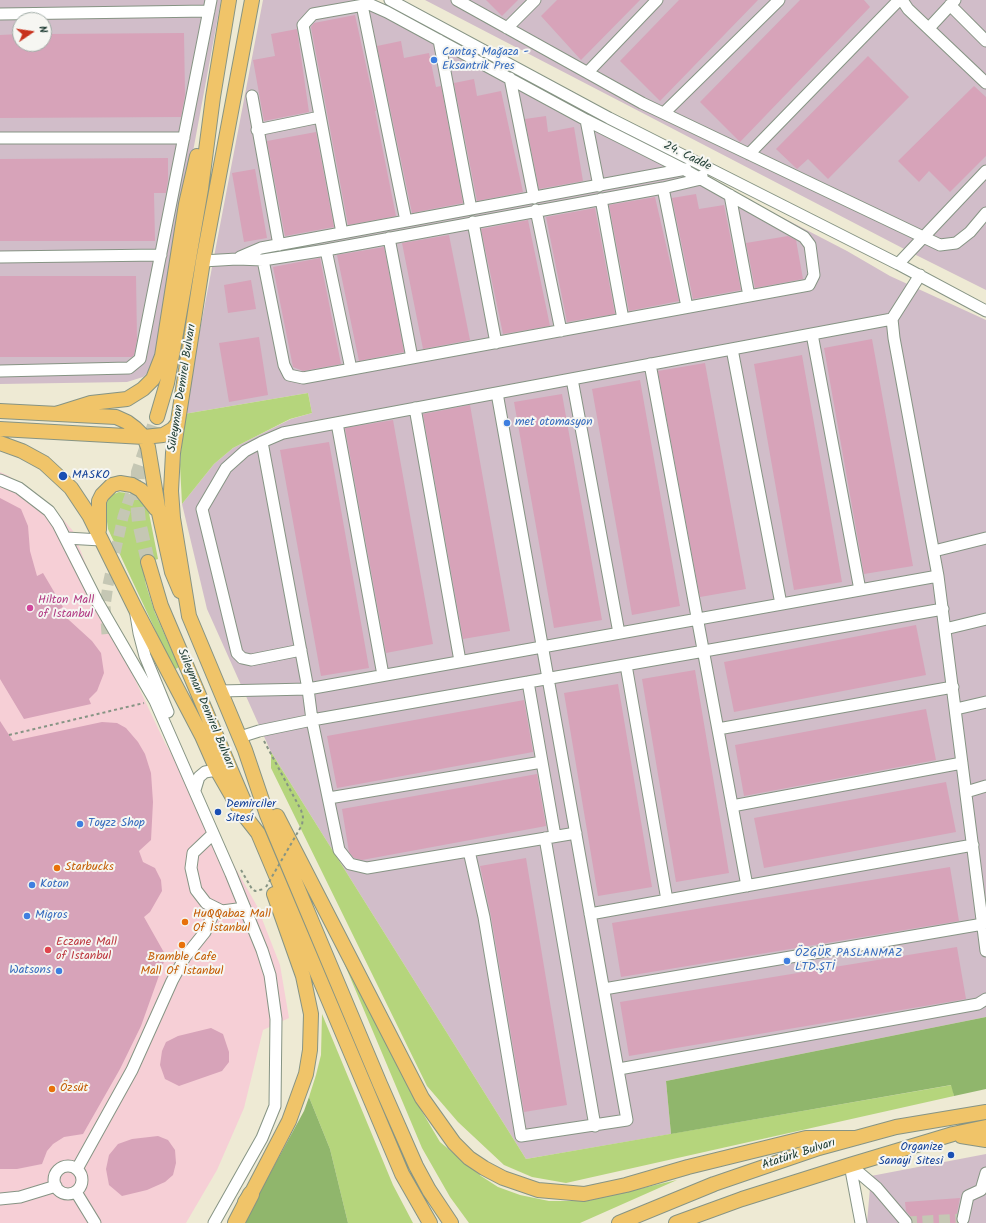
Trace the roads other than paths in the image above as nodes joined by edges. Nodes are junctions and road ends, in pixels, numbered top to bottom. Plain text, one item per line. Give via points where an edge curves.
1 (229, 0) edge
2 (252, 0) edge
3 (390, 0) edge
4 (457, 0) edge
5 (535, 0) edge
6 (658, 0) edge
7 (780, 0) edge
8 (899, 0) edge
9 (902, 0) edge
10 (953, 3) edge
11 (210, 5) edge
12 (362, 5) junction
13 (0, 14) edge
14 (508, 28) junction
15 (929, 28) junction
16 (439, 40) junction
17 (986, 41) edge
18 (588, 72) junction
19 (510, 78) junction
20 (986, 83) edge
21 (252, 96) dead end
22 (213, 97) junction
23 (664, 113) junction
24 (320, 117) junction
25 (586, 120) junction
26 (257, 130) junction
27 (0, 138) edge
28 (184, 138) junction
29 (749, 154) junction
30 (706, 166) junction
31 (685, 170) junction
32 (986, 171) edge
33 (701, 179) junction
34 (598, 186) junction
35 (663, 188) junction
36 (730, 195) junction
37 (534, 198) junction
38 (601, 199) junction
39 (471, 209) junction
40 (536, 210) junction
41 (986, 214) edge
42 (406, 221) junction
43 (473, 222) junction
44 (342, 233) junction
45 (924, 237) junction
46 (389, 238) junction
47 (279, 245) junction
48 (326, 250) junction
49 (161, 255) junction
50 (0, 257) edge
51 (237, 259) junction
52 (263, 260) junction
53 (203, 261) junction
54 (898, 264) junction
55 (920, 275) junction
56 (749, 296) junction
57 (687, 307) junction
58 (986, 311) edge
59 (624, 319) junction
60 (892, 319) junction
61 (561, 331) junction
62 (812, 334) junction
63 (496, 343) junction
64 (732, 349) junction
65 (412, 358) junction
66 (650, 364) junction
67 (351, 369) junction
68 (0, 371) edge
69 (572, 379) junction
70 (497, 393) junction
71 (415, 408) junction
72 (0, 411) edge
73 (56, 414) junction
74 (157, 417) tunnel mouth
75 (337, 423) junction
76 (177, 424) junction
77 (0, 430) edge
78 (144, 437) junction
79 (262, 442) junction
80 (0, 443) edge
81 (0, 480) edge
82 (159, 513) junction
83 (66, 538) junction
84 (986, 538) edge
85 (100, 540) junction
86 (934, 551) junction
87 (148, 562) tunnel mouth
88 (938, 576) junction
89 (860, 590) junction
90 (781, 604) junction
91 (943, 609) junction
92 (136, 610) junction
93 (189, 616) junction
94 (986, 618) edge
95 (697, 619) junction
96 (945, 629) junction
97 (619, 633) junction
98 (542, 647) junction
99 (301, 650) junction
100 (703, 651) junction
101 (460, 662) junction
102 (626, 665) junction
103 (383, 675) junction
104 (548, 679) junction
105 (528, 682) junction
106 (953, 686) junction
107 (308, 689) junction
108 (220, 691) junction
109 (986, 702) edge
110 (956, 710) junction
111 (312, 720) junction
112 (718, 729) junction
113 (240, 737) junction
114 (542, 762) junction
115 (962, 763) junction
116 (251, 767) junction
117 (187, 770) junction
118 (217, 770) junction
119 (986, 786) edge
120 (195, 790) junction
121 (966, 792) junction
122 (329, 798) junction
123 (732, 806) junction
124 (258, 833) junction
125 (576, 833) junction
126 (213, 834) junction
127 (550, 837) junction
128 (972, 845) junction
129 (469, 850) junction
130 (981, 873) edge
131 (747, 886) junction
132 (667, 900) junction
133 (216, 908) junction
134 (245, 908) junction
135 (590, 914) junction
136 (983, 924) junction
137 (986, 949) edge
138 (604, 989) junction
139 (986, 999) edge
140 (619, 1069) junction
141 (986, 1102) edge
142 (986, 1112) edge
143 (596, 1126) junction
144 (896, 1127) junction
145 (986, 1127) edge
146 (953, 1134) junction
147 (856, 1138) junction
148 (986, 1140) edge
149 (850, 1165) junction
150 (77, 1169) junction
151 (986, 1173) edge
152 (56, 1186) junction
153 (76, 1192) junction
154 (251, 1194) junction
155 (0, 1199) edge
156 (963, 1219) dead end
157 (906, 1222) dead end
158 (95, 1223) edge
159 (214, 1223) edge
160 (230, 1223) edge
161 (236, 1223) edge
162 (430, 1223) edge
163 (451, 1223) edge
164 (619, 1223) edge
165 (676, 1223) edge
166 (862, 1223) edge

1 - 22 main road, Süleyman Demirel Bulvarı
2 - 53 main road, Süleyman Demirel Bulvarı
3 - 30 street, 24. Cadde via 609,118
4 - 14 street
5 - 14 street
6 - 18 street
7 - 23 street
8 - 29 street
9 - 15 street
10 - 15 street
10 - 17 street
11 - 13 street
11 - 28 street
12 - 16 street via 369,4 387,12
12 - 24 street via 313,14 303,25
12 - 42 street
14 - 18 street
15 - 20 street
16 - 19 street
16 - 39 street
18 - 23 street
19 - 25 street
19 - 37 street
21 - 26 street
22 - 73 main road via 186,204 158,368 148,384 134,396 118,401 77,406
22 - 74 main road, Süleyman Demirel Bulvarı via 201,189 176,332 167,383
23 - 29 street
24 - 26 street
24 - 44 street
25 - 31 street
25 - 34 street
26 - 47 street
27 - 28 street
28 - 49 street
29 - 45 street
30 - 31 street
30 - 33 street
30 - 54 street, 24. Cadde
31 - 33 street
31 - 34 street
32 - 45 street
33 - 35 street
33 - 36 street
34 - 37 street
35 - 38 street
35 - 57 street
36 - 56 street
36 - 56 street via 804,237 810,245 814,275 809,285
37 - 39 street
38 - 40 street
38 - 59 street
39 - 42 street
40 - 43 street
40 - 61 street
41 - 45 street via 956,243 940,244
42 - 44 street
43 - 46 street
43 - 63 street
44 - 47 street
45 - 54 street
46 - 48 street
46 - 65 street
47 - 51 street via 261,248
48 - 52 street
48 - 67 street
49 - 50 street
49 - 68 street via 140,359 129,368
51 - 52 street
51 - 53 street
52 - 67 street via 284,365 289,375 303,378
53 - 76 main road, Süleyman Demirel Bulvarı
54 - 55 street, 24. Cadde
55 - 58 street, 24. Cadde
55 - 60 street
56 - 57 street
57 - 59 street
59 - 61 street
60 - 62 street
60 - 86 street
61 - 63 street
62 - 64 street
62 - 89 street
63 - 65 street
64 - 66 street
64 - 90 street
65 - 67 street
66 - 69 street
66 - 95 street
69 - 70 street
69 - 97 street
70 - 71 street
70 - 98 street
71 - 75 street
71 - 101 street
72 - 73 main road
73 - 78 main road via 116,418 127,422
75 - 79 street via 283,433
75 - 103 street
76 - 78 main road via 162,435
76 - 93 main road, Süleyman Demirel Bulvarı via 171,491
77 - 78 main road
78 - 82 main road via 150,455
79 - 99 street
79 - 99 street via 245,451 226,468 202,509 236,653 251,660
80 - 85 main road via 44,463 59,476 81,501
81 - 83 street via 19,488 49,511
82 - 85 main road via 141,490 132,485 112,485 99,501
82 - 93 main road via 172,572
83 - 85 street
83 - 117 street via 98,601 155,701
84 - 86 street
85 - 92 main road
86 - 88 street
87 - 124 main road, Süleyman Demirel Bulvarı via 161,606
88 - 89 street
88 - 91 street
89 - 90 street
90 - 95 street
91 - 96 street
91 - 100 street
92 - 117 street via 145,656 168,712
92 - 118 main road
93 - 108 main road, Süleyman Demirel Bulvarı
94 - 96 street
95 - 97 street
95 - 100 street
96 - 106 street
97 - 98 street
98 - 101 street
98 - 104 street
99 - 107 street
100 - 102 street
100 - 112 street
101 - 103 street
102 - 104 street
102 - 132 street
103 - 107 street
104 - 105 street
104 - 125 street
105 - 111 street
105 - 114 street
106 - 110 street
106 - 112 street
107 - 108 street
107 - 111 street
108 - 113 main road, Süleyman Demirel Bulvarı
109 - 110 street
110 - 115 street
111 - 113 street
111 - 122 street
112 - 123 street
113 - 116 main road, Süleyman Demirel Bulvarı
114 - 122 street
114 - 127 street
115 - 121 street
115 - 123 street
116 - 147 main road via 422,1098 454,1143 484,1168 503,1178 538,1190 584,1194 806,1138
116 - 163 main road via 267,815 413,1160
117 - 120 street
118 - 120 street via 205,772 199,777
118 - 124 main road via 240,810
119 - 121 street
120 - 126 street
121 - 128 street
122 - 129 street via 339,850 350,864 367,868
123 - 131 street
124 - 154 main road via 265,870 303,976 312,1032 306,1074 299,1096 289,1121
124 - 162 main road via 402,1174
125 - 127 street
125 - 135 street
126 - 133 street via 193,853 191,868 196,890 206,903
126 - 134 street
127 - 129 street
127 - 143 street
128 - 130 street
128 - 131 street
129 - 143 street via 484,917 521,1136
130 - 136 street
131 - 132 street
132 - 135 street
133 - 134 street via 222,911
133 - 150 street via 205,932 182,963 132,1070
134 - 159 street via 270,975 276,1019 276,1106 262,1138
135 - 138 street
136 - 137 street
136 - 138 street
138 - 140 street
139 - 140 street via 978,1004
140 - 143 street via 627,1120
141 - 144 main road
142 - 144 main road, Atatürk Bulvarı
144 - 147 main road, Atatürk Bulvarı
145 - 146 main road, Atatürk Bulvarı
146 - 148 main road
146 - 149 main road, Atatürk Bulvarı
147 - 164 main road, Atatürk Bulvarı via 739,1175
149 - 157 street via 877,1188
149 - 165 main road, Atatürk Bulvarı
149 - 166 street
150 - 152 street via 68,1166 60,1169 55,1177
150 - 153 street via 82,1181
151 - 156 street via 981,1190 968,1196
152 - 153 street via 62,1193
152 - 155 street via 20,1197
153 - 158 street
154 - 160 main road
154 - 161 highway

